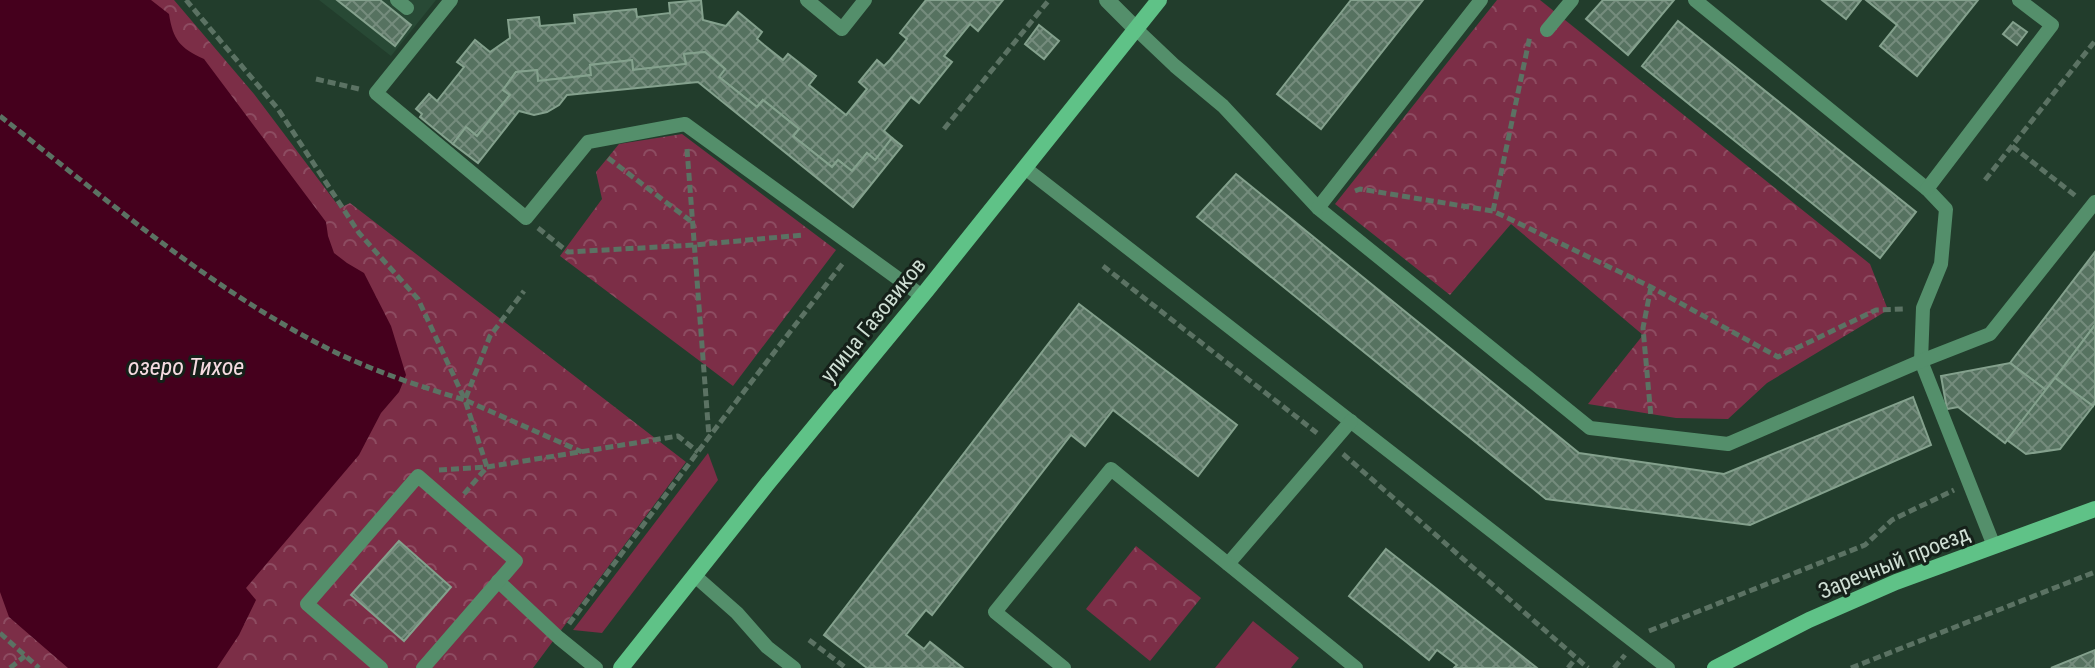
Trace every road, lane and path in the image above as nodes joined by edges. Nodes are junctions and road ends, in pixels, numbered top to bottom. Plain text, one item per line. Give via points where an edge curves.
1 (186, 0) edge
2 (451, 0) edge
3 (807, 0) edge
4 (865, 0) edge
5 (1049, 0) edge
6 (1107, 0) edge
7 (1159, 0) edge
8 (1481, 0) edge
9 (1572, 0) edge
10 (1695, 0) edge
11 (2019, 0) edge
12 (1136, 29) junction
13 (1547, 30) joint
14 (2095, 41) edge
15 (316, 79) dead end
16 (376, 93) junction
17 (0, 116) edge
18 (685, 124) junction
19 (944, 129) dead end
20 (588, 142) junction
21 (2012, 146) junction
22 (1025, 168) junction
23 (1985, 180) dead end
24 (1927, 189) junction
25 (2093, 205) edge
26 (1318, 208) junction
27 (1493, 211) junction
28 (526, 218) junction
29 (693, 223) junction
30 (834, 232) junction
31 (694, 245) junction
32 (855, 248) junction
33 (1103, 266) dead end
34 (1651, 287) junction
35 (524, 291) dead end
36 (922, 296) junction
37 (1923, 308) junction
38 (1921, 361) junction
39 (465, 400) junction
40 (1351, 421) junction
41 (1653, 435) junction
42 (709, 437) junction
43 (1330, 443) junction
44 (582, 452) dead end
45 (1969, 482) junction
46 (456, 503) dead end
47 (2095, 509) edge
48 (1994, 546) junction
49 (1228, 564) junction
50 (2095, 572) edge
51 (695, 576) junction
52 (498, 581) junction
53 (0, 633) edge
54 (559, 638) junction
55 (809, 640) dead end
56 (1636, 643) junction
57 (25, 656) junction
58 (1575, 659) junction
59 (10, 668) edge
60 (39, 668) edge
61 (381, 668) edge
62 (423, 668) edge
63 (596, 668) edge
64 (621, 668) edge
65 (794, 668) edge
66 (846, 668) edge
67 (1064, 668) edge
68 (1356, 668) edge
69 (1568, 668) edge
70 (1588, 668) edge
71 (1614, 668) edge
72 (1668, 668) edge
73 (1715, 668) edge
74 (1851, 668) edge

1 - 39 path via 278,109 359,233 418,299
2 - 16 lane
3 - 4 lane via 842,29
5 - 19 path
6 - 12 street
7 - 12 main road, улица Газовиков
8 - 26 lane
9 - 13 lane
10 - 24 lane
11 - 24 lane via 2052,25
12 - 22 main road, улица Газовиков
12 - 26 lane via 1223,106
13 - 27 path via 1533,18
14 - 21 path
15 - 16 path
16 - 28 lane
17 - 39 path via 240,298 318,344 397,379
18 - 20 lane
18 - 29 path
18 - 30 lane
20 - 28 lane
20 - 29 path
21 - 23 path
21 - 25 path
22 - 36 main road, улица Газовиков
22 - 40 lane
24 - 37 lane via 1946,209 1941,264
25 - 38 lane via 1990,334
26 - 27 path via 1360,189
26 - 41 lane via 1590,428
27 - 34 path
28 - 31 path via 568,252
29 - 31 path
30 - 31 path
30 - 32 lane
31 - 42 path
32 - 36 lane
32 - 42 path
33 - 43 path
34 - 37 path via 1778,357 1876,310
34 - 41 path via 1643,328
35 - 39 path via 490,336
36 - 51 main road, улица Газовиков
37 - 38 lane
38 - 41 lane via 1728,444
38 - 45 lane
39 - 44 path
39 - 46 path via 487,467
40 - 43 lane
40 - 56 lane
42 - 54 path
43 - 49 lane
43 - 58 path
45 - 48 lane
45 - 56 path via 1892,520 1865,545 1650,630
47 - 48 main road, Заречный проезд
48 - 73 main road, Заречный проезд via 1809,620
49 - 67 lane via 1111,469 995,612
49 - 68 lane
50 - 74 path
51 - 64 main road, улица Газовиков
51 - 65 lane
52 - 54 lane
52 - 61 lane via 516,561 418,476 307,604
52 - 62 lane
53 - 57 path
54 - 63 lane
55 - 66 path
56 - 71 path
56 - 72 lane
57 - 59 path
57 - 60 path
58 - 69 path
58 - 70 path

